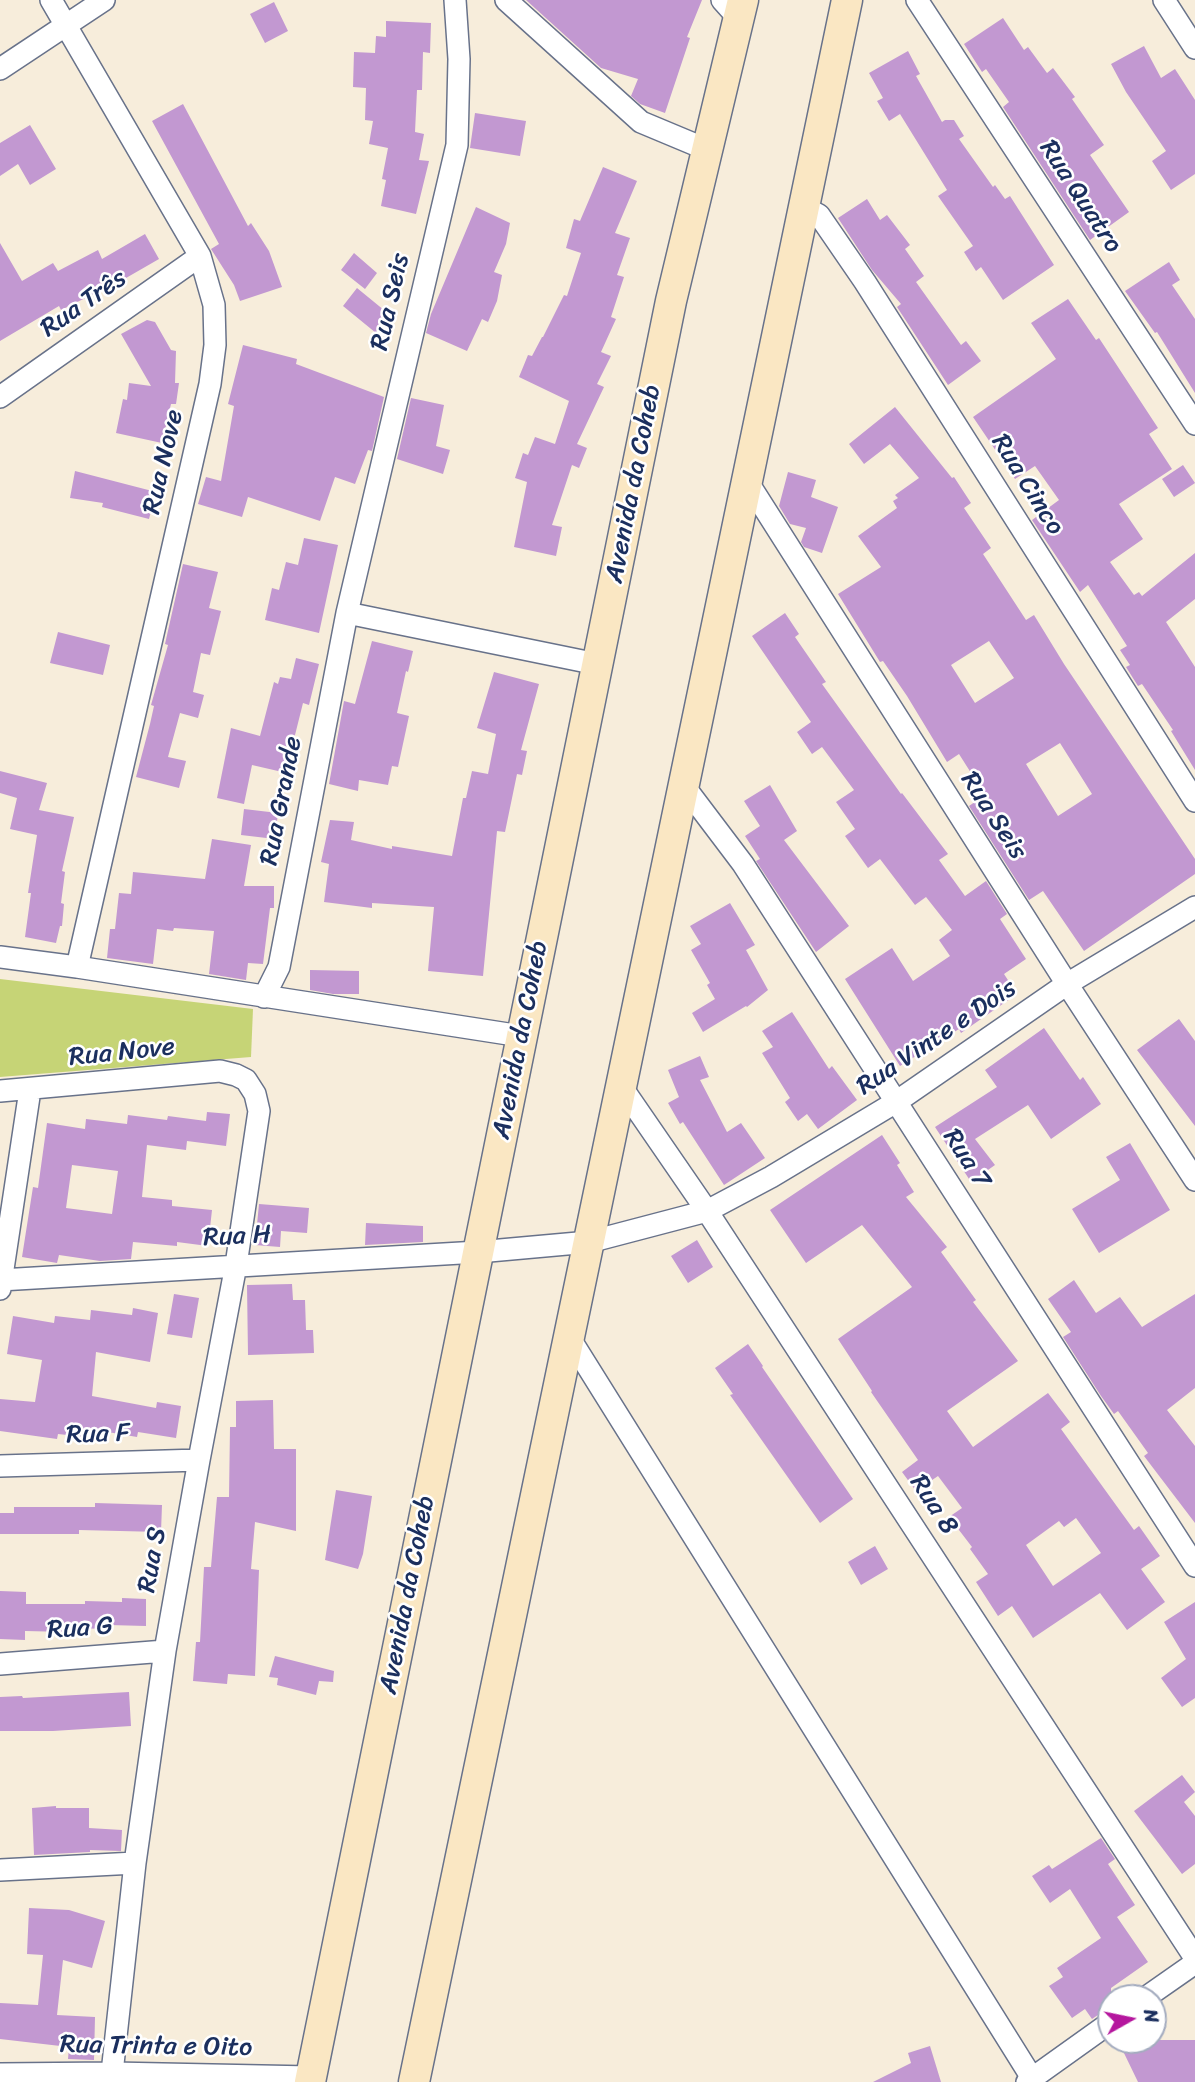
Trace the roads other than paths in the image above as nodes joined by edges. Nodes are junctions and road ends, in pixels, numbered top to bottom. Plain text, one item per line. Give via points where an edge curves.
1 (51, 0) edge
2 (104, 0) edge
3 (456, 0) edge
4 (506, 0) edge
5 (847, 0) edge
6 (917, 0) edge
7 (1164, 0) edge
8 (735, 6) edge
9 (67, 25) junction
10 (1195, 48) edge
11 (0, 69) edge
12 (708, 150) junction
13 (804, 207) junction
14 (200, 256) junction
15 (0, 397) edge
16 (1195, 424) edge
17 (747, 481) junction
18 (346, 613) junction
19 (597, 664) junction
20 (684, 786) junction
21 (1195, 801) edge
22 (1195, 906) edge
23 (0, 957) edge
24 (76, 967) junction
25 (1067, 984) junction
26 (264, 997) junction
27 (522, 1037) junction
28 (220, 1071) joint
29 (621, 1086) junction
30 (30, 1090) junction
31 (0, 1091) edge
32 (896, 1102) junction
33 (1195, 1180) edge
34 (708, 1211) junction
35 (589, 1241) junction
36 (478, 1252) junction
37 (236, 1265) junction
38 (0, 1283) edge
39 (569, 1337) junction
40 (199, 1460) junction
41 (0, 1466) edge
42 (1195, 1566) edge
43 (165, 1651) junction
44 (0, 1664) edge
45 (135, 1863) junction
46 (0, 1870) edge
47 (1195, 1960) edge
48 (1163, 1984) edge
49 (1097, 2032) edge
50 (0, 2074) edge
51 (112, 2077) edge
52 (310, 2080) edge
53 (1030, 2080) edge
54 (414, 2082) edge

1 - 9 street, Rua Nove
2 - 9 street
3 - 18 street, Rua Seis via 457,145
4 - 12 street via 641,122
5 - 13 main road
6 - 16 street, Rua Quatro
7 - 10 street
8 - 12 main road, Avenida da Coheb
9 - 11 street
9 - 14 street, Rua Nove
12 - 19 main road, Avenida da Coheb via 671,301
13 - 17 main road
13 - 21 street, Rua Cinco via 819,215 865,282
14 - 15 street, Rua Três
14 - 24 street, Rua Nove via 214,305 210,384
17 - 20 main road
17 - 25 street, Rua Seis
18 - 19 street
18 - 26 street, Rua Grande via 279,967
19 - 27 main road, Avenida da Coheb
20 - 29 main road
20 - 32 street, Rua 7 via 743,864
22 - 25 street, Rua Vinte e Dois
23 - 24 street
24 - 26 street
25 - 32 street, Rua Vinte e Dois
25 - 33 street, Rua Seis
26 - 27 street
27 - 36 main road, Avenida da Coheb
28 - 30 street, Rua Nove
28 - 37 street, Rua S via 246,1080 256,1094 259,1111
29 - 34 street, Rua 8
29 - 35 main road
30 - 31 street, Rua Nove
30 - 38 street
32 - 34 street, Rua Vinte e Dois
32 - 42 street, Rua 7
34 - 35 street, Rua Vinte e Dois
34 - 47 street, Rua 8
35 - 36 street, Rua H
35 - 39 main road
36 - 37 street, Rua H
36 - 52 main road, Avenida da Coheb
37 - 38 street, Rua H
37 - 40 street, Rua S
39 - 53 street
39 - 54 main road
40 - 41 street, Rua F
40 - 43 street, Rua S
43 - 44 street, Rua G
43 - 45 street, Rua S
45 - 46 street
45 - 51 street, Rua S
47 - 48 street
49 - 53 street
50 - 51 street, Rua Trinta e Oito
51 - 52 street, Rua Trinta e Oito

